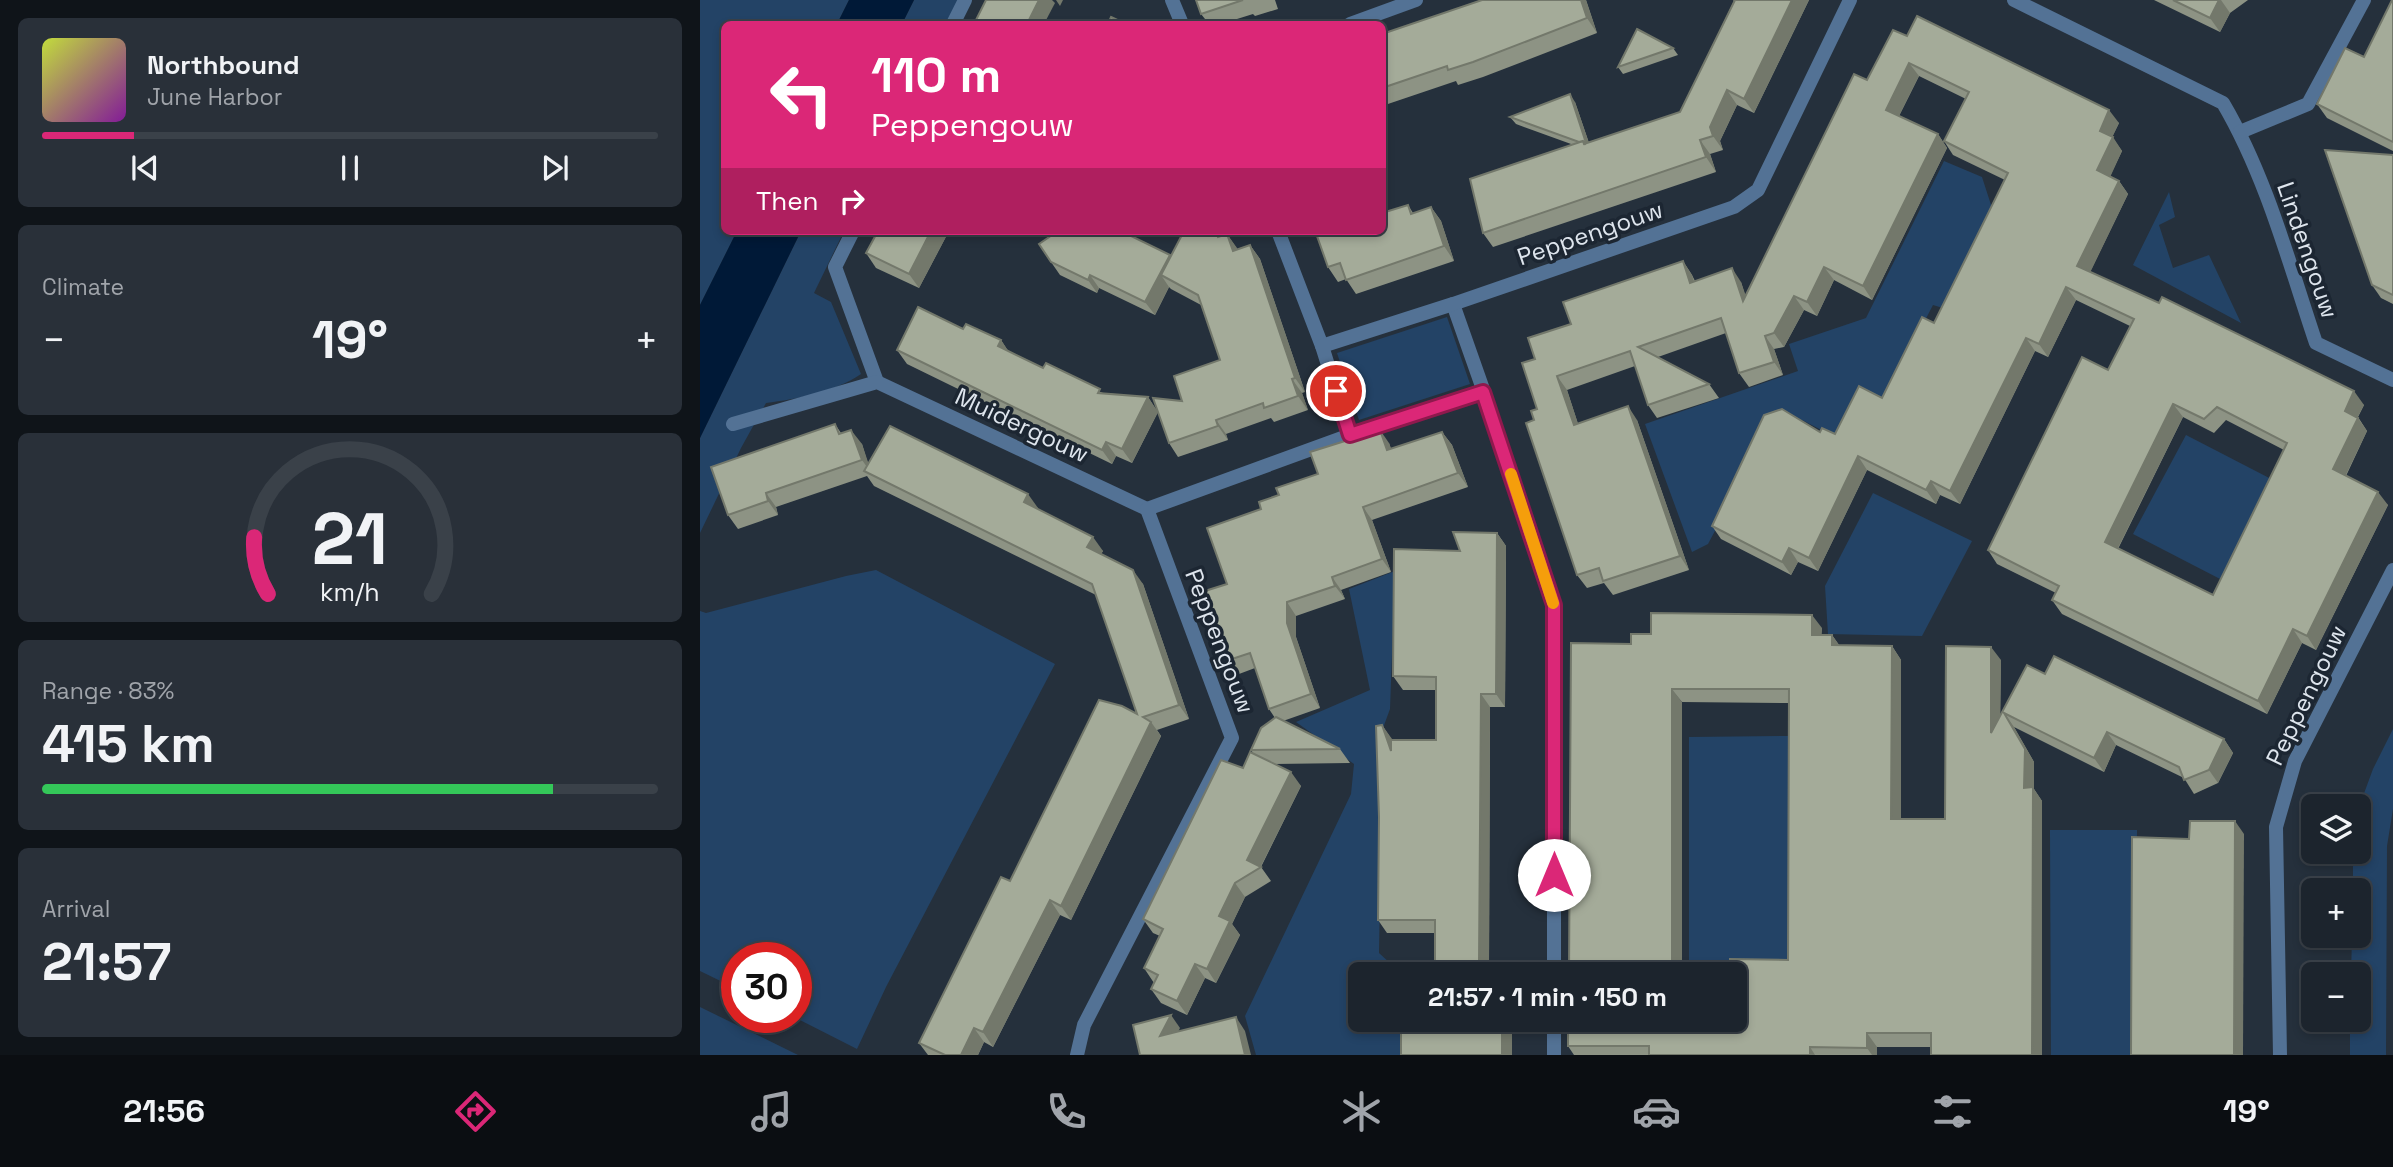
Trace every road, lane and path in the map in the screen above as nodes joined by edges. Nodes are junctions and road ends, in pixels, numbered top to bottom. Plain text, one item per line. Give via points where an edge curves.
1 (965, 0) edge
2 (1172, 0) edge
3 (1416, 0) edge
4 (1850, 0) edge
5 (2014, 0) edge
6 (2364, 0) edge
7 (954, 21) edge
8 (1181, 21) edge
9 (1358, 21) edge
10 (2240, 132) junction
11 (851, 235) edge
12 (1280, 235) edge
13 (1453, 304) junction
14 (1322, 346) junction
15 (2393, 380) edge
16 (877, 382) junction
17 (1483, 392) junction
18 (733, 424) dead end
19 (1350, 435) junction
20 (1147, 509) junction
21 (2393, 570) edge
22 (1554, 962) edge
23 (1554, 1032) edge
24 (1077, 1055) edge
25 (1554, 1055) edge
26 (2280, 1055) edge

1 - 7 street
2 - 8 street
3 - 9 street
4 - 13 street, Peppengouw via 1758,190 1734,207
5 - 10 street, Lindengouw via 2223,103
6 - 10 street via 2308,104
10 - 15 street, Lindengouw via 2316,343
11 - 16 street via 835,267
12 - 14 street
13 - 14 street, Peppengouw
13 - 17 street
14 - 19 street
16 - 18 street
16 - 20 street, Muidergouw
17 - 19 street
17 - 22 street via 1554,605
19 - 20 street
20 - 24 street, Peppengouw via 1233,738 1084,1026
21 - 26 street, Peppengouw via 2295,761 2276,827
23 - 25 street

